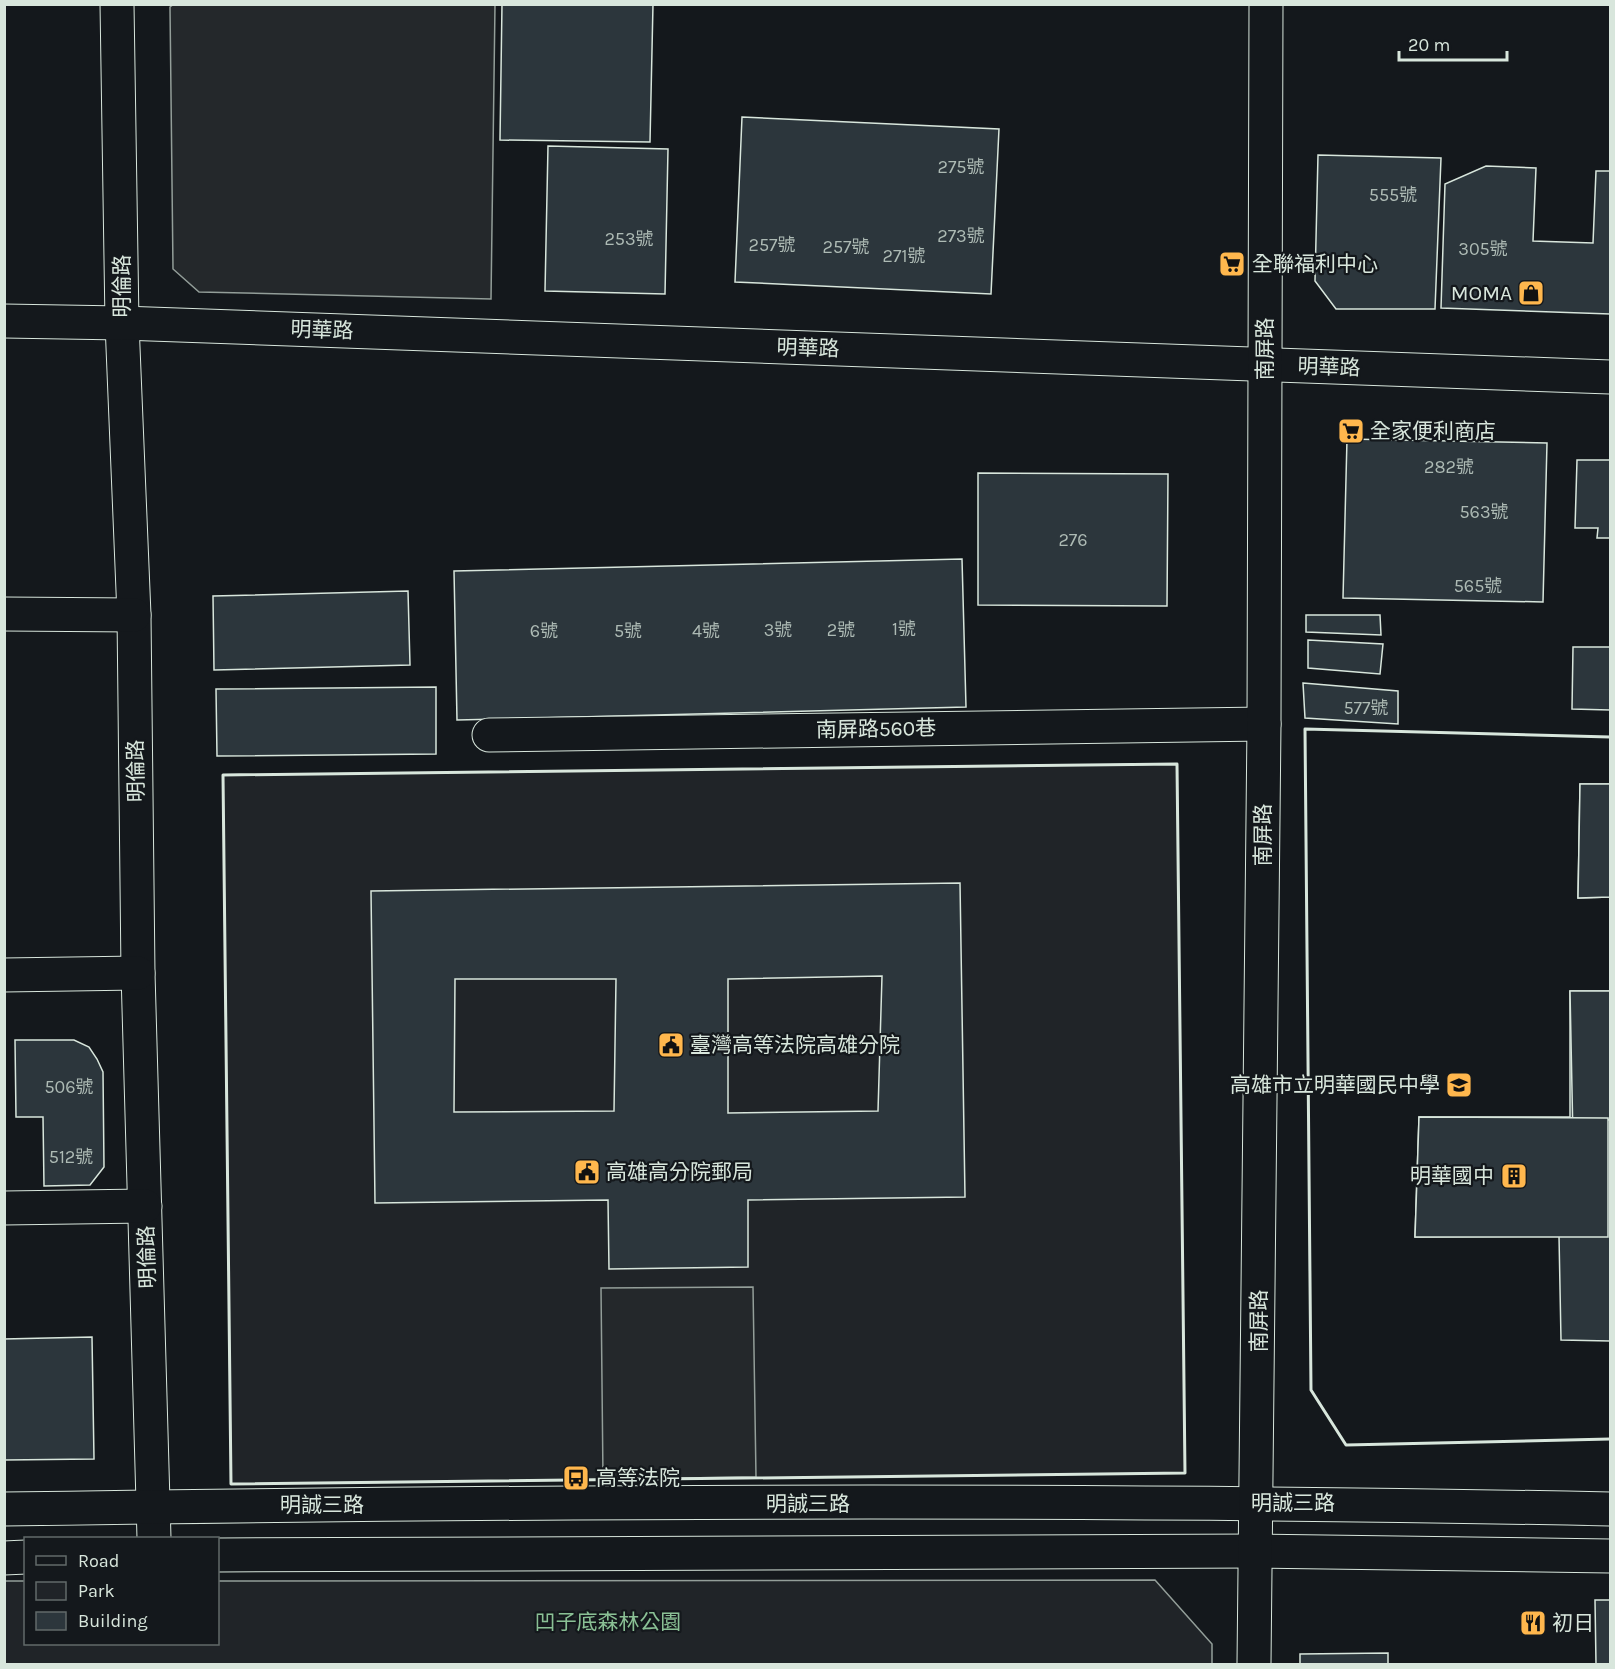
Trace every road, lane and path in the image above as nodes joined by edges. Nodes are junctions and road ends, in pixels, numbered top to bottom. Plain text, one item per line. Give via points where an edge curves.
1 (117, 4) edge
2 (1266, 4) edge
3 (4, 321) edge
4 (122, 322) junction
5 (1265, 364) junction
6 (1611, 377) edge
7 (4, 614) edge
8 (134, 615) junction
9 (1264, 724) junction
10 (489, 735) dead end
11 (138, 973) junction
12 (4, 975) edge
13 (146, 1206) junction
14 (4, 1208) edge
15 (1258, 1502) junction
16 (1041, 1503) junction
17 (155, 1507) junction
18 (4, 1509) edge
19 (1611, 1509) edge
20 (154, 1537) edge
21 (1041, 1551) junction
22 (1257, 1551) junction
23 (219, 1555) edge
24 (24, 1557) edge
25 (1611, 1557) edge
26 (4, 1558) edge
27 (1254, 1665) edge

1 - 4 street, 明倫路
2 - 5 street, 南屏路
3 - 4 street, 明華路
4 - 5 street, 明華路
4 - 8 street, 明倫路
5 - 6 street, 明華路
5 - 9 street, 南屏路
7 - 8 street
8 - 11 street, 明倫路
9 - 10 street, 南屏路560巷
9 - 15 street, 南屏路
11 - 12 street
11 - 13 street, 明倫路
13 - 14 street
13 - 17 street, 明倫路
15 - 16 street, 明誠三路
15 - 19 street, 明誠三路
15 - 22 street, 南屏路
16 - 17 street, 明誠三路
16 - 21 street
17 - 18 street, 明誠三路
17 - 20 street, 明倫路
21 - 22 street
21 - 23 street
22 - 25 street
22 - 27 street, 南屏路
24 - 26 street

